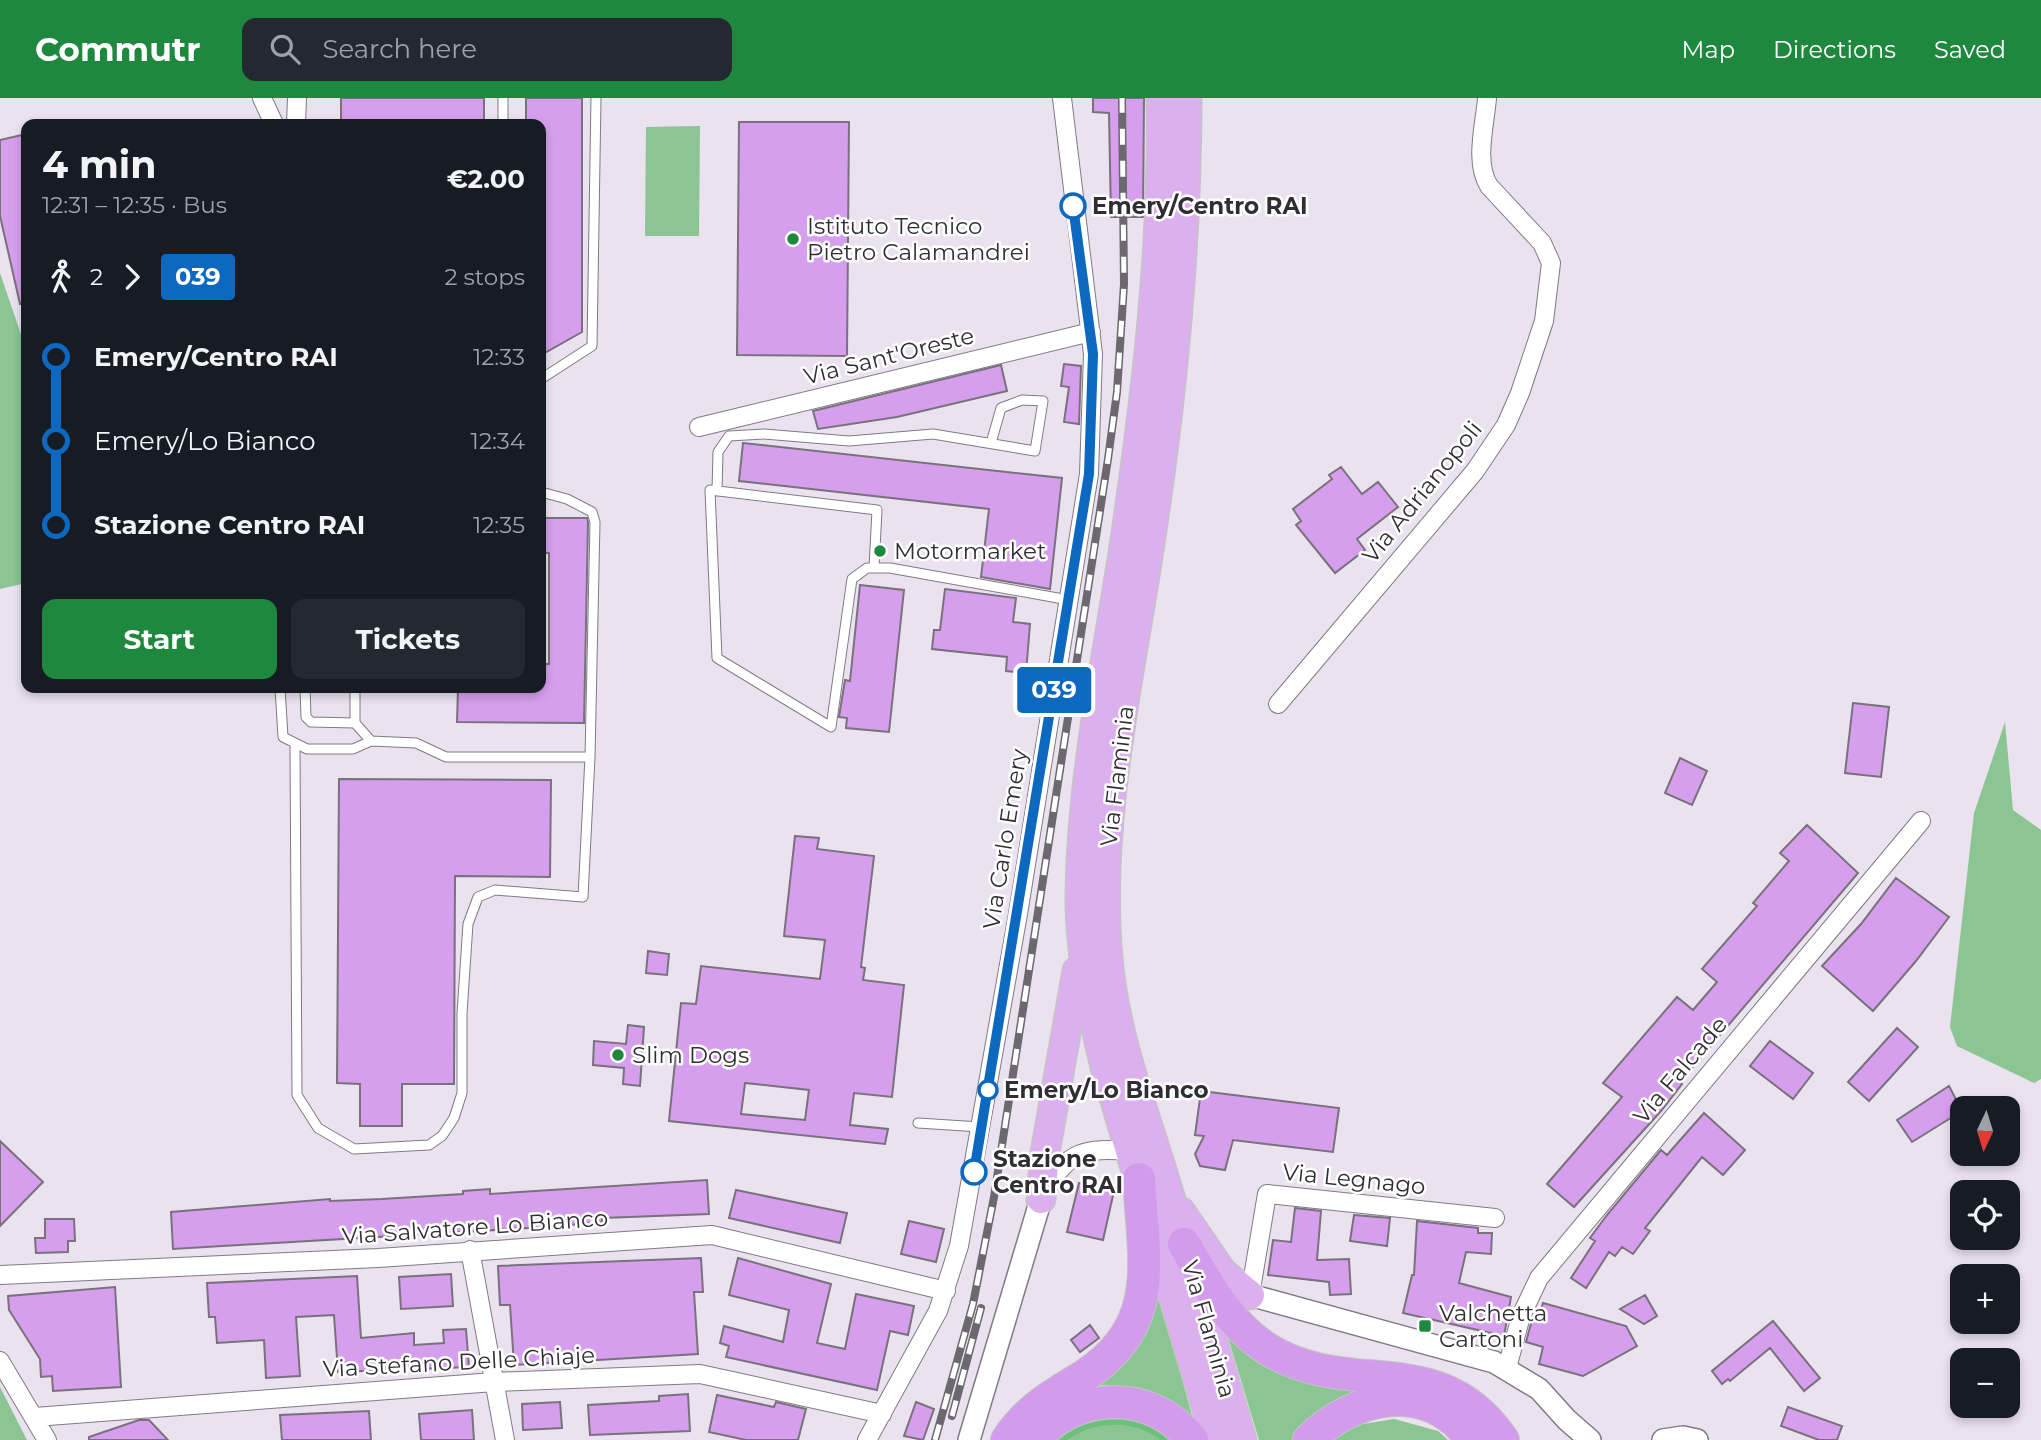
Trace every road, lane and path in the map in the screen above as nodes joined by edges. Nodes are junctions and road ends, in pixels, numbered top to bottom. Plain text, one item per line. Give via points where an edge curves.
1 (262, 98) edge
2 (297, 98) edge
3 (503, 98) edge
4 (597, 98) edge
5 (1062, 98) edge
6 (1161, 98) edge
7 (1187, 98) edge
8 (1487, 98) edge
9 (272, 119) edge
10 (296, 119) edge
11 (503, 119) edge
12 (1091, 332) junction
13 (546, 376) edge
14 (699, 427) dead end
15 (991, 443) junction
16 (717, 491) junction
17 (546, 493) edge
18 (874, 568) junction
19 (1069, 600) junction
20 (280, 693) edge
21 (305, 693) edge
22 (355, 693) edge
23 (1279, 704) dead end
24 (355, 723) junction
25 (371, 741) junction
26 (295, 745) junction
27 (590, 757) junction
28 (1921, 821) dead end
29 (1081, 926) junction
30 (918, 1123) dead end
31 (982, 1128) junction
32 (1135, 1165) junction
33 (1041, 1199) junction
34 (1171, 1199) junction
35 (1495, 1218) dead end
36 (1184, 1244) junction
37 (470, 1250) junction
38 (0, 1275) edge
39 (946, 1292) junction
40 (1250, 1295) junction
41 (0, 1361) edge
42 (1507, 1368) junction
43 (494, 1382) junction
44 (882, 1414) junction
45 (35, 1416) junction
46 (1566, 1420) junction
47 (47, 1440) edge
48 (505, 1440) edge
49 (867, 1440) edge
50 (969, 1440) edge
51 (1007, 1440) edge
52 (1033, 1440) edge
53 (1192, 1440) edge
54 (1216, 1440) edge
55 (1242, 1440) edge
56 (1309, 1440) edge
57 (1472, 1440) edge
58 (1503, 1440) edge
59 (1578, 1440) edge
60 (1590, 1440) edge
61 (1663, 1440) edge
62 (1697, 1440) edge

1 - 9 street
2 - 10 street
3 - 11 lane
4 - 13 lane via 592,346
5 - 12 street, Via Carlo Emery
6 - 29 highway, Via Flaminia via 1154,318 1086,804
7 - 34 highway, Via Flaminia via 1177,337 1165,446 1119,735 1106,896 1114,1004
8 - 23 street, Via Adrianopoli via 1483,175 1542,243 1551,263 1545,321 1506,425 1487,456
12 - 14 street, Via Sant'Oreste
12 - 19 street, Via Carlo Emery via 1089,474
15 - 15 lane via 1035,451 1043,401 1022,400 1001,408
15 - 16 lane via 933,434 849,441 729,436 718,452
16 - 18 lane via 877,510
16 - 18 lane via 710,490 717,658 831,727 852,579
17 - 27 lane via 592,512 595,522
18 - 19 lane
19 - 31 street, Via Carlo Emery
20 - 26 lane via 284,737
21 - 24 lane via 306,717 311,722
22 - 24 lane
24 - 25 lane
25 - 26 lane via 353,749 307,750
25 - 27 lane via 416,743 446,757
26 - 27 lane via 297,1095 318,1128 354,1149 429,1145 454,1118 462,1093 468,924 478,897 495,890 583,897
28 - 42 street, Via Falcade via 1539,1278 1521,1316
29 - 32 highway, Via Flaminia via 1098,1039
29 - 33 highway
30 - 31 lane
31 - 39 street, Via Carlo Emery
32 - 33 street via 1101,1150 1076,1154 1060,1168
32 - 51 highway via 1145,1276 1141,1304 1130,1330 1111,1356 1038,1405
32 - 54 highway, Via Flaminia
33 - 50 street
34 - 36 highway, Via Flaminia
34 - 40 highway via 1222,1272
35 - 40 street, Via Legnago via 1267,1194
36 - 55 highway, Via Flaminia
36 - 58 highway via 1223,1308 1266,1347 1319,1371 1417,1380 1444,1389 1476,1410
37 - 38 street, Via Salvatore Lo Bianco
37 - 39 street, Via Salvatore Lo Bianco via 712,1235
37 - 43 street
39 - 44 street, Via Carlo Emery
40 - 42 street via 1466,1352
41 - 45 street
42 - 46 street via 1539,1390
43 - 44 street, Via Stefano Delle Chiaje via 700,1374
43 - 45 street, Via Stefano Delle Chiaje
43 - 48 street
44 - 49 street, Via Carlo Emery
45 - 47 street
46 - 59 street
46 - 60 street
52 - 53 highway via 1067,1412 1113,1401 1156,1410
56 - 57 highway via 1351,1408 1390,1400 1419,1403 1444,1413
61 - 62 street

